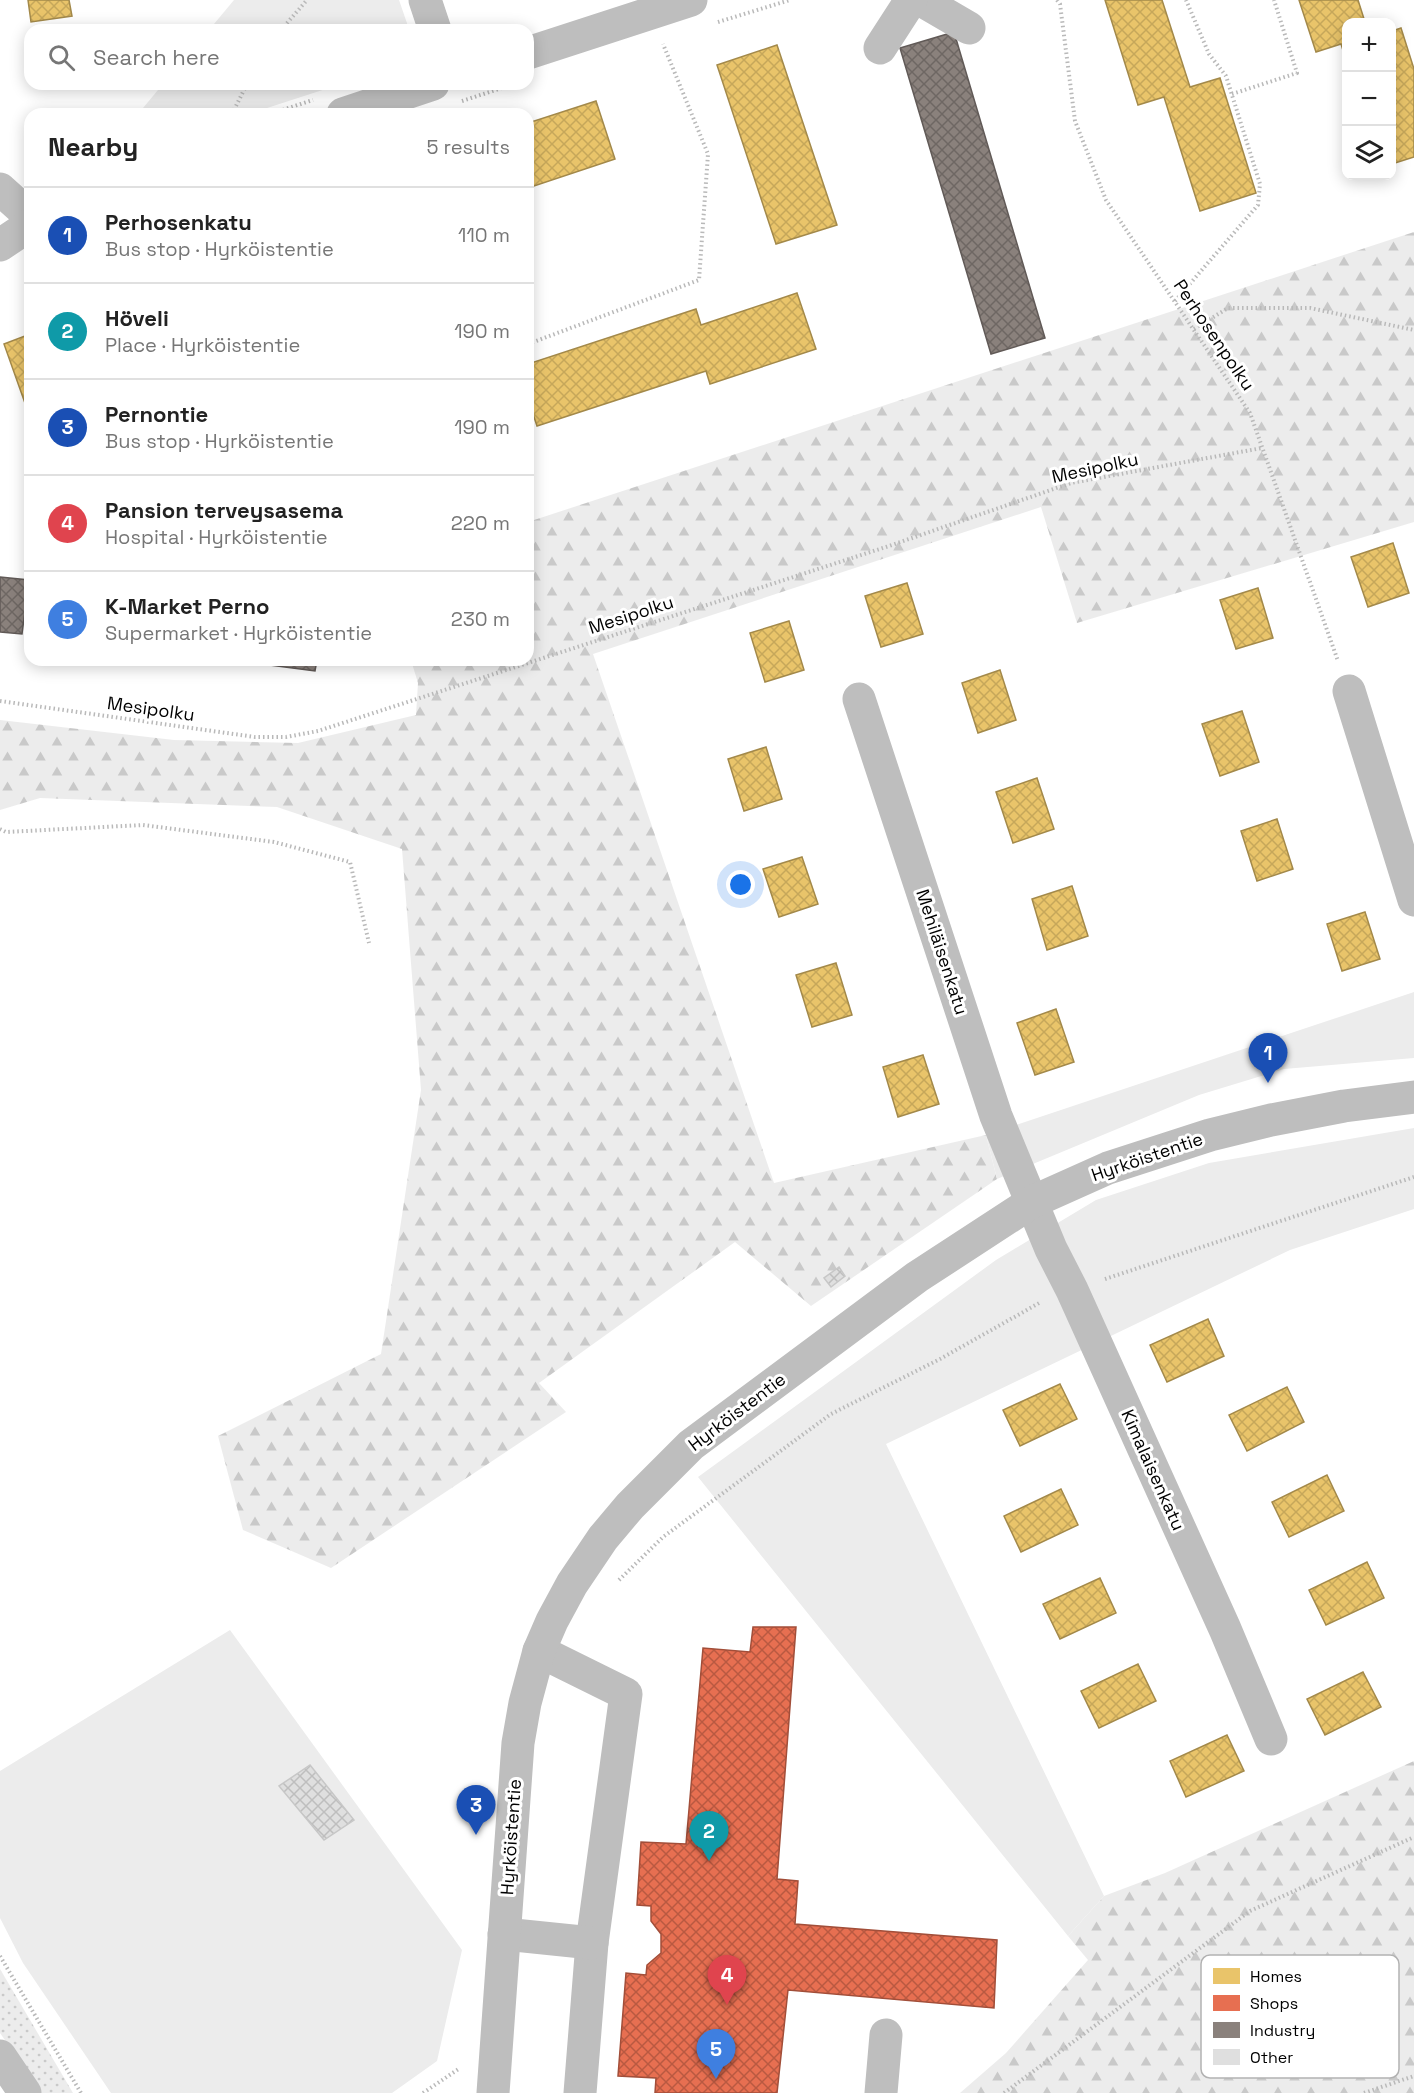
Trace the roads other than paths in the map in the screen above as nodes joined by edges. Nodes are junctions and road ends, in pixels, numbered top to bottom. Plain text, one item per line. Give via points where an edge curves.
1 (425, 0) edge
2 (691, 0) edge
3 (910, 0) edge
4 (921, 0) edge
5 (433, 24) edge
6 (969, 28) dead end
7 (880, 48) dead end
8 (534, 51) edge
9 (444, 94) edge
10 (373, 108) edge
11 (0, 189) edge
12 (24, 211) edge
13 (24, 229) edge
14 (0, 245) edge
15 (1349, 691) road end
16 (859, 699) dead end
17 (1414, 900) edge
18 (1414, 1097) edge
19 (1032, 1202) junction
20 (539, 1651) junction
21 (1271, 1739) dead end
22 (504, 1934) junction
23 (592, 1943) junction
24 (886, 2035) dead end
25 (0, 2056) edge
26 (25, 2093) edge
27 (493, 2093) edge
28 (580, 2093) edge
29 (881, 2093) edge

1 - 5 street
2 - 8 street
3 - 7 street
4 - 6 street
9 - 10 street
11 - 12 street
13 - 14 street
15 - 17 street
16 - 19 street, Mehiläisenkatu via 996,1116
18 - 19 street, Hyrköistentie via 1344,1106 1210,1135 1108,1168
19 - 20 street, Hyrköistentie via 917,1277 691,1445 603,1538 572,1584
19 - 21 street, Kimalaisenkatu
20 - 22 street, Hyrköistentie via 518,1743
20 - 23 street via 626,1694
22 - 23 street
22 - 27 street, Hyrköistentie
23 - 28 street
24 - 29 street
25 - 26 street

